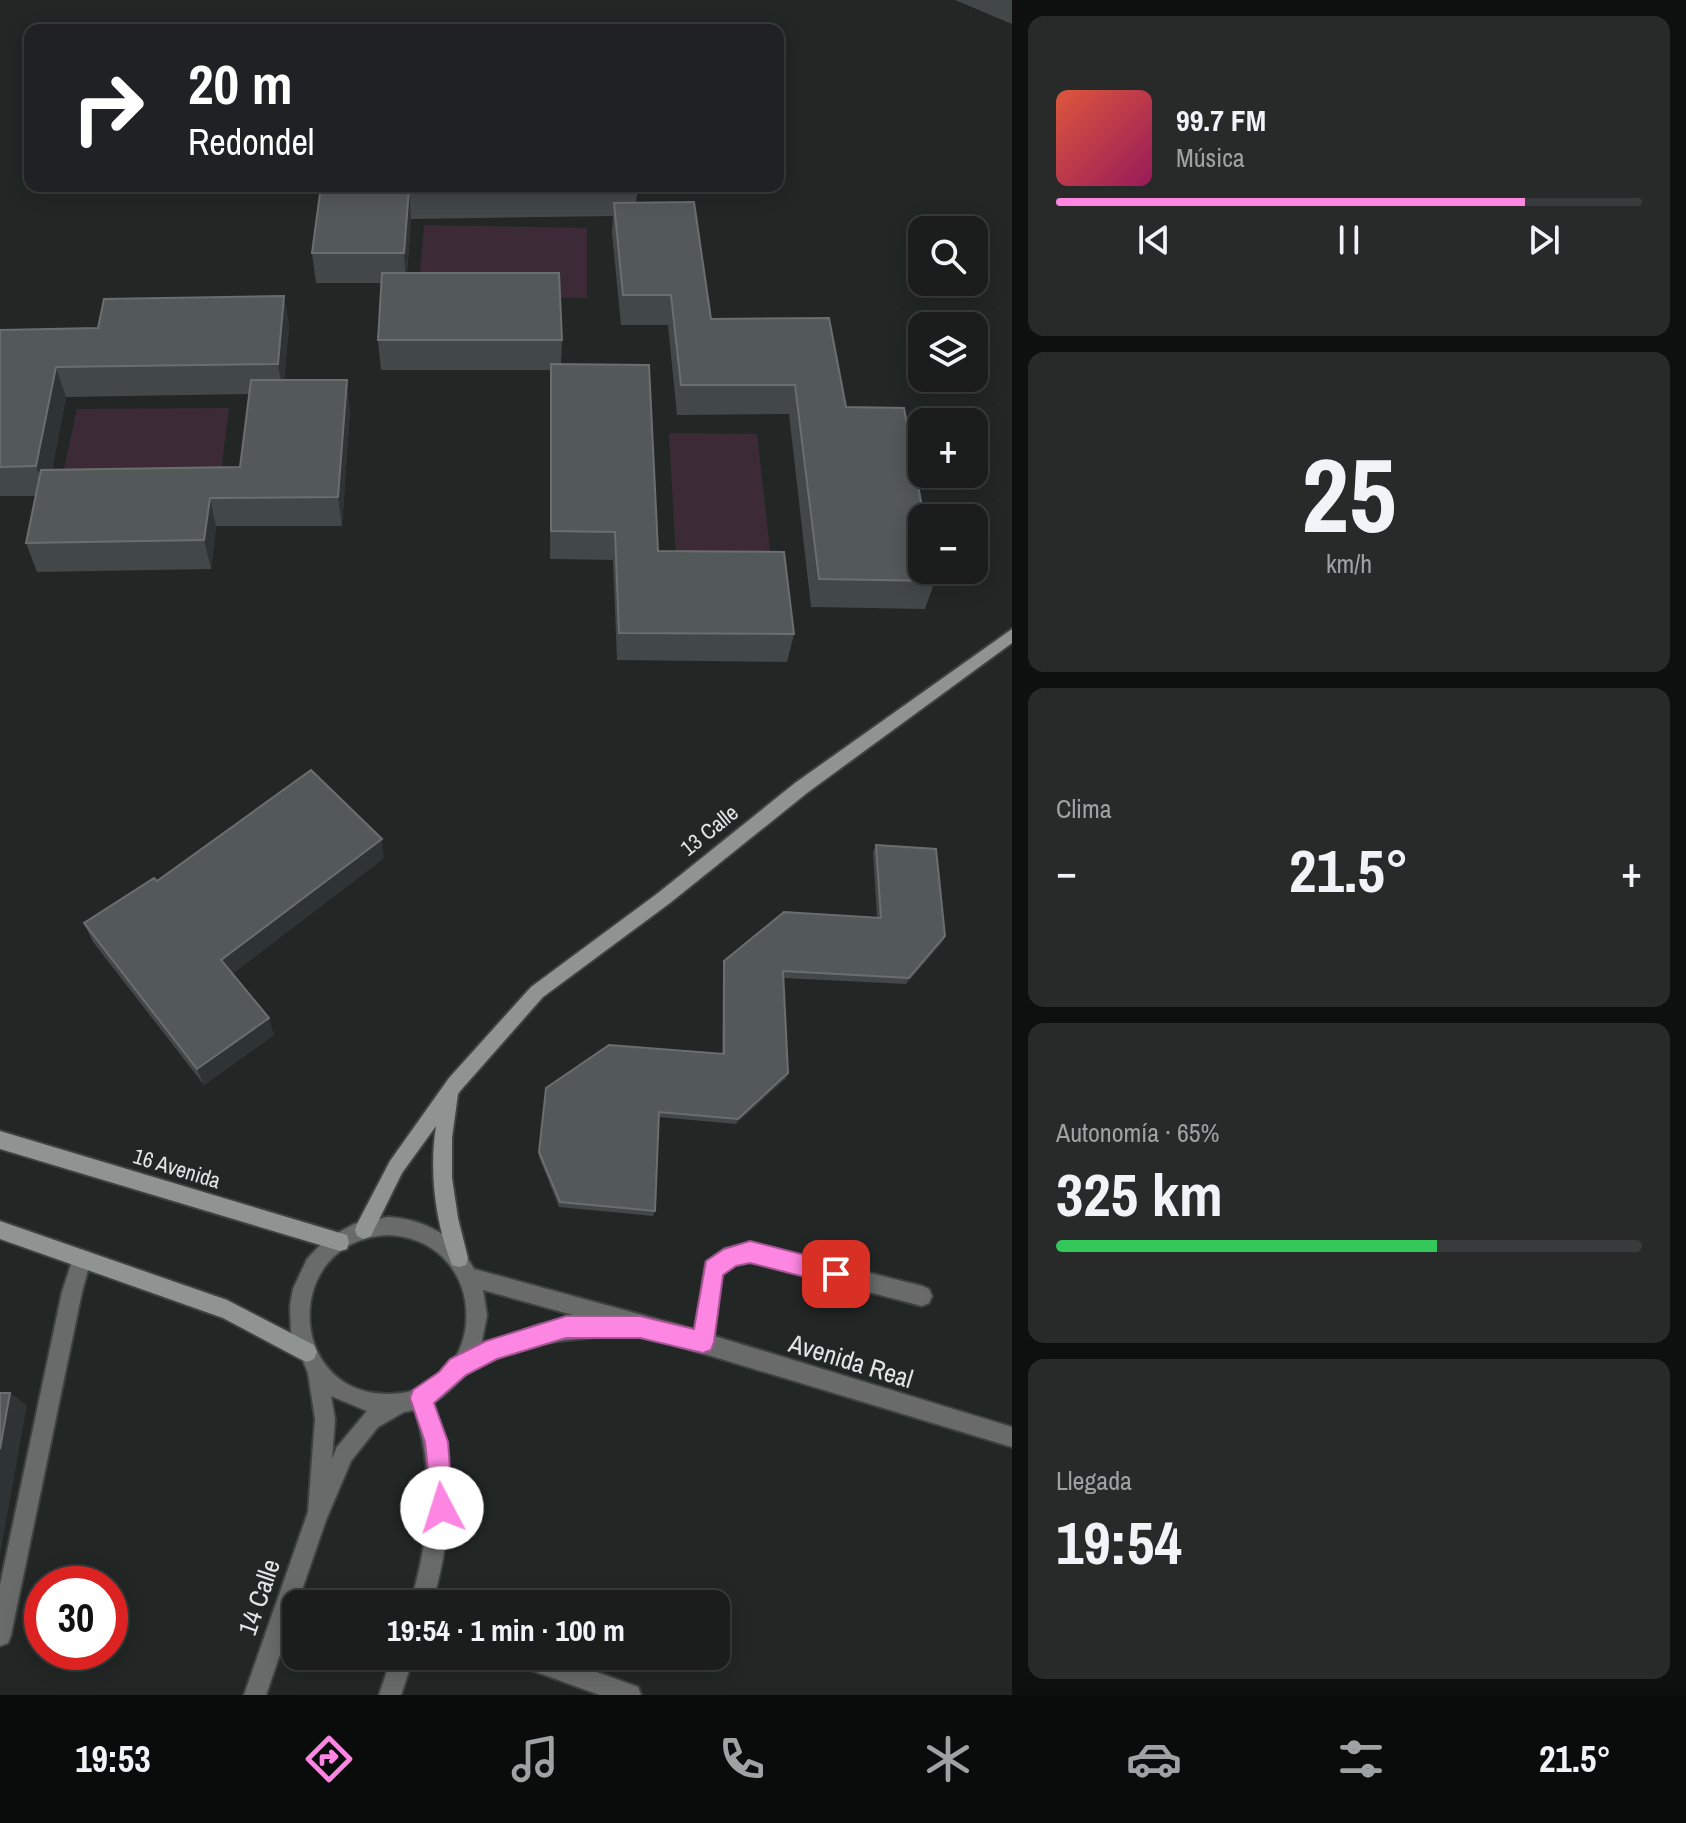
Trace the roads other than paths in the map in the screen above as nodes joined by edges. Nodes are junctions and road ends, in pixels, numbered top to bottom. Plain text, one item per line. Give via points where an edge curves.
1 (1012, 635) edge
2 (455, 1084) junction
3 (0, 1140) edge
4 (0, 1230) edge
5 (364, 1230) junction
6 (340, 1242) junction
7 (459, 1258) junction
8 (82, 1259) junction
9 (469, 1277) junction
10 (922, 1296) dead end
11 (675, 1334) junction
12 (703, 1342) junction
13 (307, 1352) junction
14 (458, 1367) junction
15 (318, 1373) junction
16 (413, 1401) junction
17 (1012, 1437) edge
18 (316, 1518) junction
19 (425, 1590) edge
20 (0, 1635) edge
21 (398, 1670) edge
22 (561, 1670) edge
23 (255, 1695) edge
24 (390, 1695) edge
25 (630, 1695) edge

1 - 2 street, 13 Calle via 801,788 537,992
2 - 5 street, 13 Calle via 396,1167
2 - 7 street, 13 Calle via 446,1114 441,1178
3 - 6 street, 16 Avenida
4 - 8 street
5 - 6 street
5 - 7 street via 384,1225 426,1232
6 - 13 street via 317,1266 303,1297 300,1330
7 - 9 street
8 - 13 street via 227,1310
8 - 20 street
9 - 11 street, Avenida Real
9 - 14 street via 476,1323
10 - 12 street via 750,1252 731,1256 713,1269
11 - 12 street, Avenida Real
11 - 14 street, Avenida Real via 640,1327 566,1327 493,1349
12 - 17 street, Avenida Real
13 - 15 street
14 - 16 street
15 - 16 street via 348,1397 386,1406
15 - 18 street, 14 Calle via 325,1419
16 - 18 street, 14 Calle via 379,1415 357,1433
16 - 19 street via 436,1442 442,1508
18 - 23 street, 14 Calle
21 - 24 street
22 - 25 street

